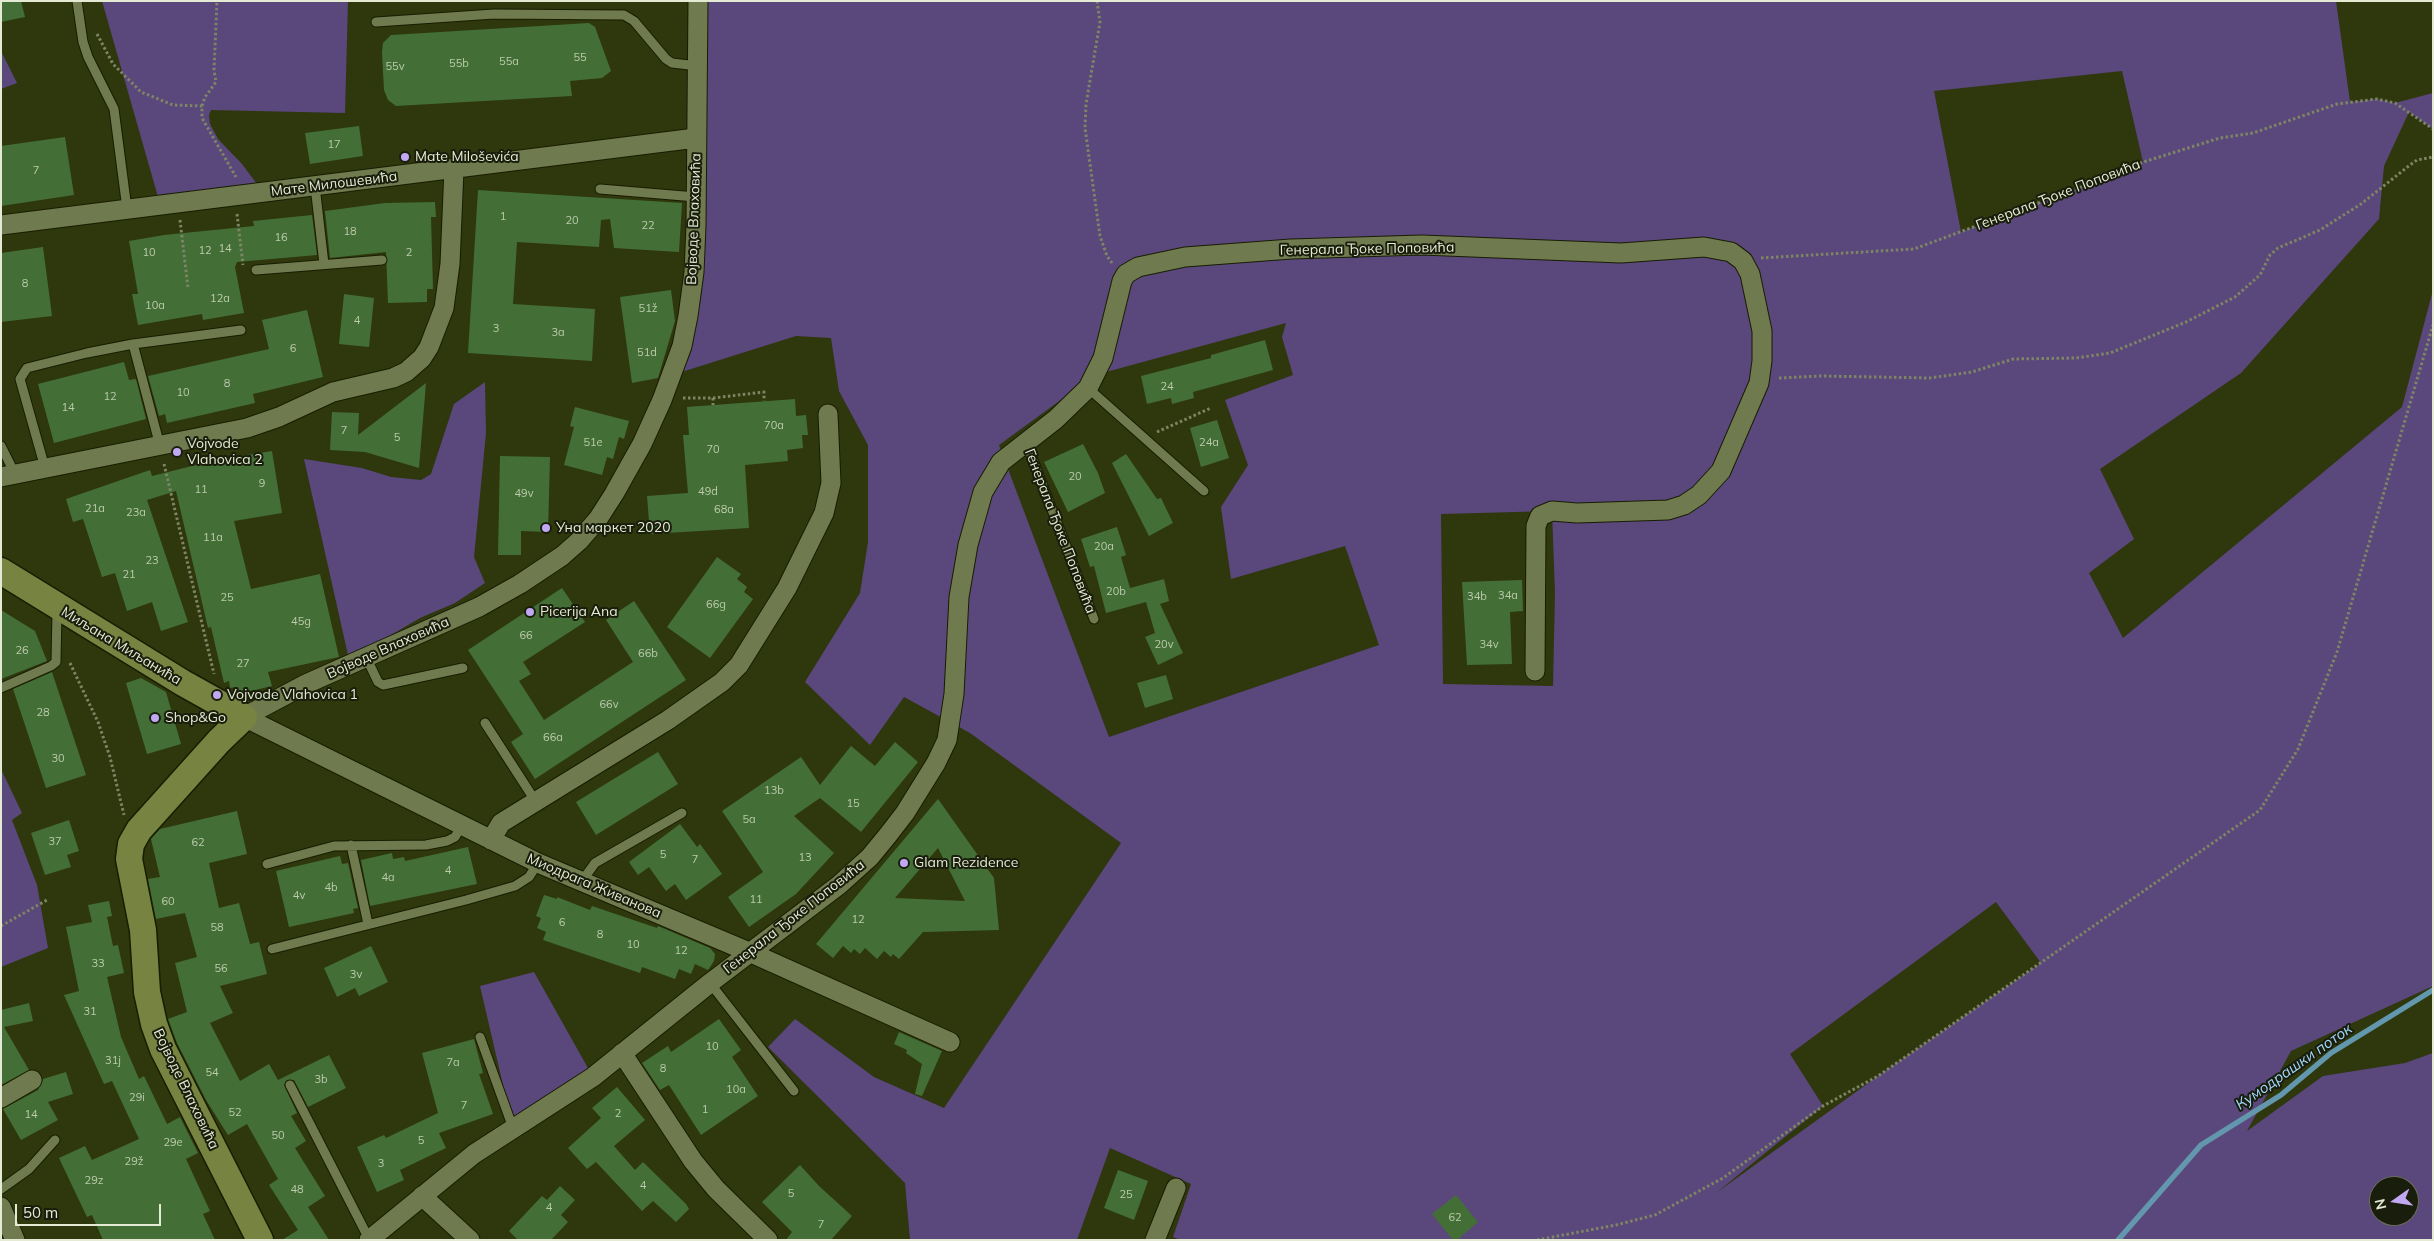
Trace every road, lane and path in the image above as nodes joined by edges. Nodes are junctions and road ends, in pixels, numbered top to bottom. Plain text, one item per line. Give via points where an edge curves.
1 (77, 1) edge
2 (217, 1) edge
3 (698, 1) edge
4 (1097, 1) edge
5 (376, 22) dead end
6 (94, 29) dead end
7 (698, 66) junction
8 (202, 106) junction
9 (2433, 129) edge
10 (696, 138) junction
11 (2433, 157) edge
12 (454, 169) junction
13 (314, 186) junction
14 (600, 189) dead end
15 (241, 195) junction
16 (696, 197) junction
17 (178, 202) junction
18 (127, 209) junction
19 (1, 225) edge
20 (1731, 252) junction
21 (382, 260) dead end
22 (324, 264) junction
23 (256, 270) dead end
24 (244, 271) dead end
25 (1126, 274) junction
26 (188, 288) dead end
27 (2433, 326) edge
28 (241, 330) dead end
29 (133, 344) junction
30 (1758, 383) junction
31 (1088, 388) junction
32 (683, 398) dead end
33 (712, 398) junction
34 (764, 401) dead end
35 (713, 405) dead end
36 (1211, 408) dead end
37 (828, 414) dead end
38 (1146, 438) junction
39 (1026, 442) junction
40 (1, 446) edge
41 (160, 446) junction
42 (164, 467) dead end
43 (45, 468) junction
44 (8, 476) edge
45 (1204, 491) dead end
46 (1, 571) edge
47 (57, 607) junction
48 (1094, 619) dead end
49 (58, 645) junction
50 (367, 659) junction
51 (462, 668) dead end
52 (1535, 671) dead end
53 (1, 688) edge
54 (206, 697) junction
55 (244, 717) junction
56 (485, 723) dead end
57 (536, 802) junction
58 (682, 813) dead end
59 (462, 827) junction
60 (490, 840) junction
61 (132, 844) junction
62 (351, 845) junction
63 (538, 863) junction
64 (266, 864) dead end
65 (582, 881) junction
66 (47, 900) dead end
67 (368, 924) junction
68 (1, 926) edge
69 (272, 949) dead end
70 (749, 952) junction
71 (710, 983) junction
72 (480, 1037) dead end
73 (950, 1042) dead end
74 (622, 1053) junction
75 (32, 1080) dead end
76 (290, 1085) dead end
77 (794, 1091) dead end
78 (1, 1098) edge
79 (513, 1128) junction
80 (55, 1140) dead end
81 (1176, 1188) dead end
82 (1, 1189) edge
83 (422, 1196) junction
84 (1, 1206) edge
85 (16, 1240) edge
86 (260, 1240) edge
87 (369, 1240) edge
88 (470, 1240) edge
89 (768, 1240) edge
90 (1155, 1240) edge
91 (1537, 1240) edge

1 - 18 lane via 86,50 114,108
2 - 8 path via 216,82
3 - 7 street, Војводе Влаховића
4 - 25 path via 1100,22 1085,128 1100,236 1107,256
5 - 7 lane via 494,14 624,15 634,21 666,59
6 - 8 path via 113,64 140,92 173,105
7 - 10 street, Војводе Влаховића
8 - 15 path via 202,118
9 - 20 path, Генерала Ђоке Поповића via 2395,103 2376,99 2337,104 2253,133 2220,138 2102,175 2084,186 1914,250 1754,258
10 - 12 street, Мате Милошевића
10 - 16 street, Војводе Влаховића
11 - 30 path via 2417,160 2361,204 2320,230 2278,248 2270,255 2260,275 2235,297 2186,322 2110,353 2013,359 1972,372 1930,378 1782,377
12 - 13 street, Мате Милошевића
12 - 41 street via 450,264 444,308 432,342 412,368 401,375 333,392 265,422
13 - 15 street, Мате Милошевића
13 - 22 lane
14 - 16 lane
15 - 17 street, Мате Милошевића
15 - 24 path
16 - 50 street, Војводе Влаховића via 694,272 682,346 642,444 598,519 562,556 520,584 479,607
17 - 18 street, Мате Милошевића
17 - 26 path
18 - 19 street, Мате Милошевића
20 - 25 street, Генерала Ђоке Поповића via 1704,247 1620,254 1422,245 1341,247 1185,257 1138,267
20 - 30 street via 1743,261 1750,274 1762,331
21 - 22 lane
22 - 23 lane
25 - 31 street, Генерала Ђоке Поповића via 1103,358
27 - 91 path via 2337,652 2298,749 2260,810 1878,1076 1823,1106 1723,1178 1655,1216
28 - 29 lane
29 - 41 lane
29 - 43 lane via 27,368 20,379
30 - 52 street via 1721,471 1699,495 1684,505 1668,510 1552,511 1540,516 1536,526
31 - 38 lane
31 - 39 street, Генерала Ђоке Поповића
32 - 33 path
33 - 34 path via 764,392
33 - 35 path
36 - 38 path
37 - 57 street via 831,483 824,513 787,588 739,665 722,682 668,720
38 - 45 lane
39 - 48 lane, Генерала Ђоке Поповића
39 - 70 street, Генерала Ђоке Поповића via 1001,462 978,507 959,597 952,718 947,740 936,763 905,813 870,857 839,885
40 - 44 lane
41 - 43 street
42 - 54 path via 215,677
43 - 44 street
46 - 47 street, Миљана Миљанића
47 - 49 lane
47 - 54 street, Миљана Миљанића
49 - 53 lane via 56,662 51,666
49 - 61 path via 98,722
50 - 51 lane via 378,682 383,685
50 - 55 street, Војводе Влаховића
54 - 55 street, Миљана Миљанића
55 - 59 street, Миодрага Живанова
55 - 61 street, Војводе Влаховића via 139,830
56 - 57 lane
57 - 60 street via 501,823
58 - 65 lane via 595,863
59 - 60 street, Миодрага Живанова
59 - 62 lane via 447,841 426,845
60 - 63 street, Миодрага Живанова
61 - 86 street, Војводе Влаховића via 129,859 131,877 142,930 147,992 154,1024 163,1049
62 - 64 lane via 306,852
62 - 67 lane
63 - 65 street, Миодрага Живанова
63 - 67 lane via 529,876 515,886
65 - 70 street, Миодрага Живанова
66 - 68 path
67 - 69 lane
70 - 71 street, Генерала Ђоке Поповића
70 - 73 street, Миодрага Живанова
71 - 74 street, Генерала Ђоке Поповића
71 - 77 lane, Генерала Ђоке Поповића
72 - 79 lane
74 - 79 street, Генерала Ђоке Поповића via 593,1076
74 - 89 street via 693,1161 716,1189
75 - 78 street
76 - 87 lane
79 - 83 street, Генерала Ђоке Поповића via 467,1159
80 - 82 lane via 28,1169
81 - 90 street
83 - 87 street, Генерала Ђоке Поповића
83 - 88 street
84 - 85 street

